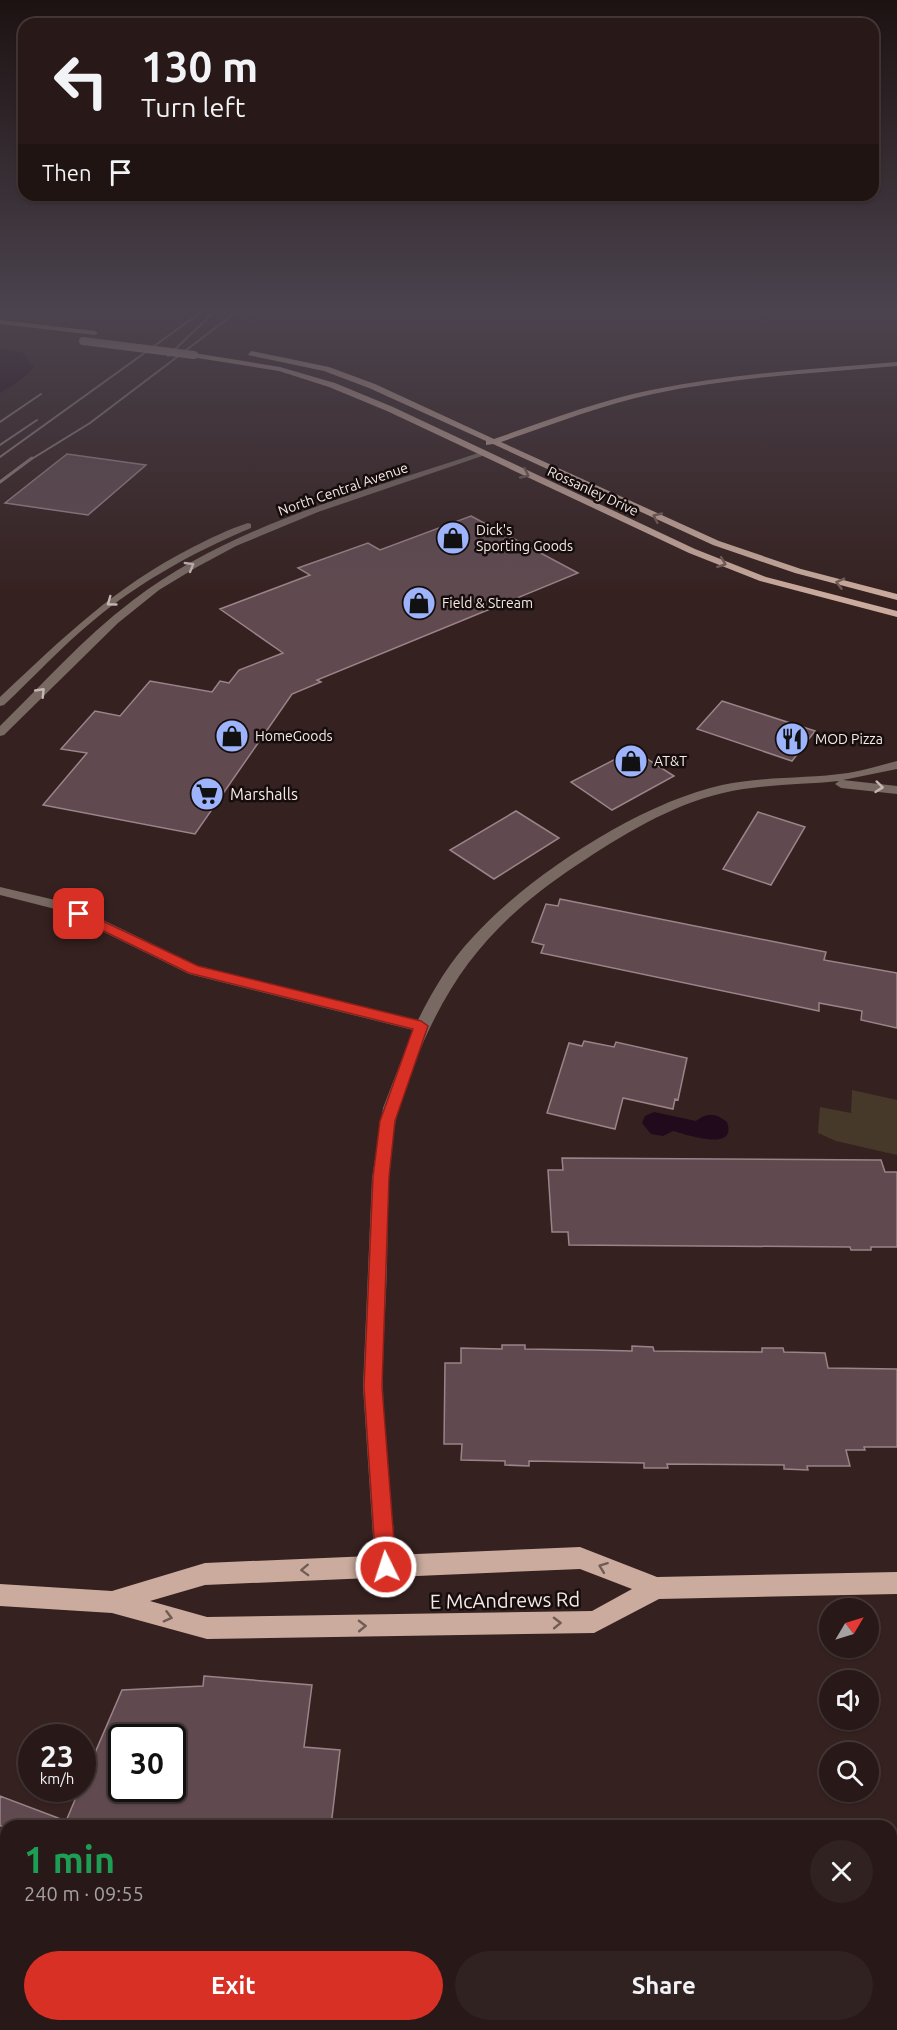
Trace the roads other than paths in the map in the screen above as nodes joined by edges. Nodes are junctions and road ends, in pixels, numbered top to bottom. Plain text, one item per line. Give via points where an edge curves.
1 (385, 408) edge
2 (416, 408) edge
3 (596, 408) edge
4 (493, 442) junction
5 (524, 442) dead end
6 (506, 448) junction
7 (472, 449) junction
8 (484, 454) junction
9 (897, 597) edge
10 (897, 614) edge
11 (0, 703) edge
12 (0, 733) edge
13 (897, 765) edge
14 (820, 781) junction
15 (897, 790) edge
16 (0, 891) edge
17 (421, 1026) junction
18 (386, 1567) junction
19 (897, 1583) edge
20 (657, 1588) junction
21 (0, 1595) edge
22 (112, 1602) junction

1 - 7 main road, Rossanley Drive, bridge
2 - 4 main road, Rossanley Drive
3 - 4 main road, North Central Avenue
4 - 6 main road, Rossanley Drive
4 - 7 main road, North Central Avenue
5 - 6 main road, North Central Avenue
6 - 8 main road, North Central Avenue
9 -> 6 main road, Rossanley Drive via 809,575 725,546
7 - 8 main road, Rossanley Drive
7 -> 11 street, North Central Avenue via 261,520 183,556 89,619
8 -> 10 main road, Rossanley Drive via 627,523 724,564 810,593
12 -> 8 street, North Central Avenue via 112,621 194,564 264,530
13 - 14 street
14 -> 15 street
14 - 17 street via 732,787 698,796 608,840 542,881 506,910 447,977
16 - 17 street via 63,906 194,970
17 - 18 street via 387,1121 381,1177 373,1387
20 -> 18 main road, E McAndrews Rd via 580,1558
18 -> 22 main road, E McAndrews Rd via 205,1574
19 - 20 main road, E McAndrews Rd
22 -> 20 main road, E McAndrews Rd via 207,1628 594,1622
21 - 22 main road

